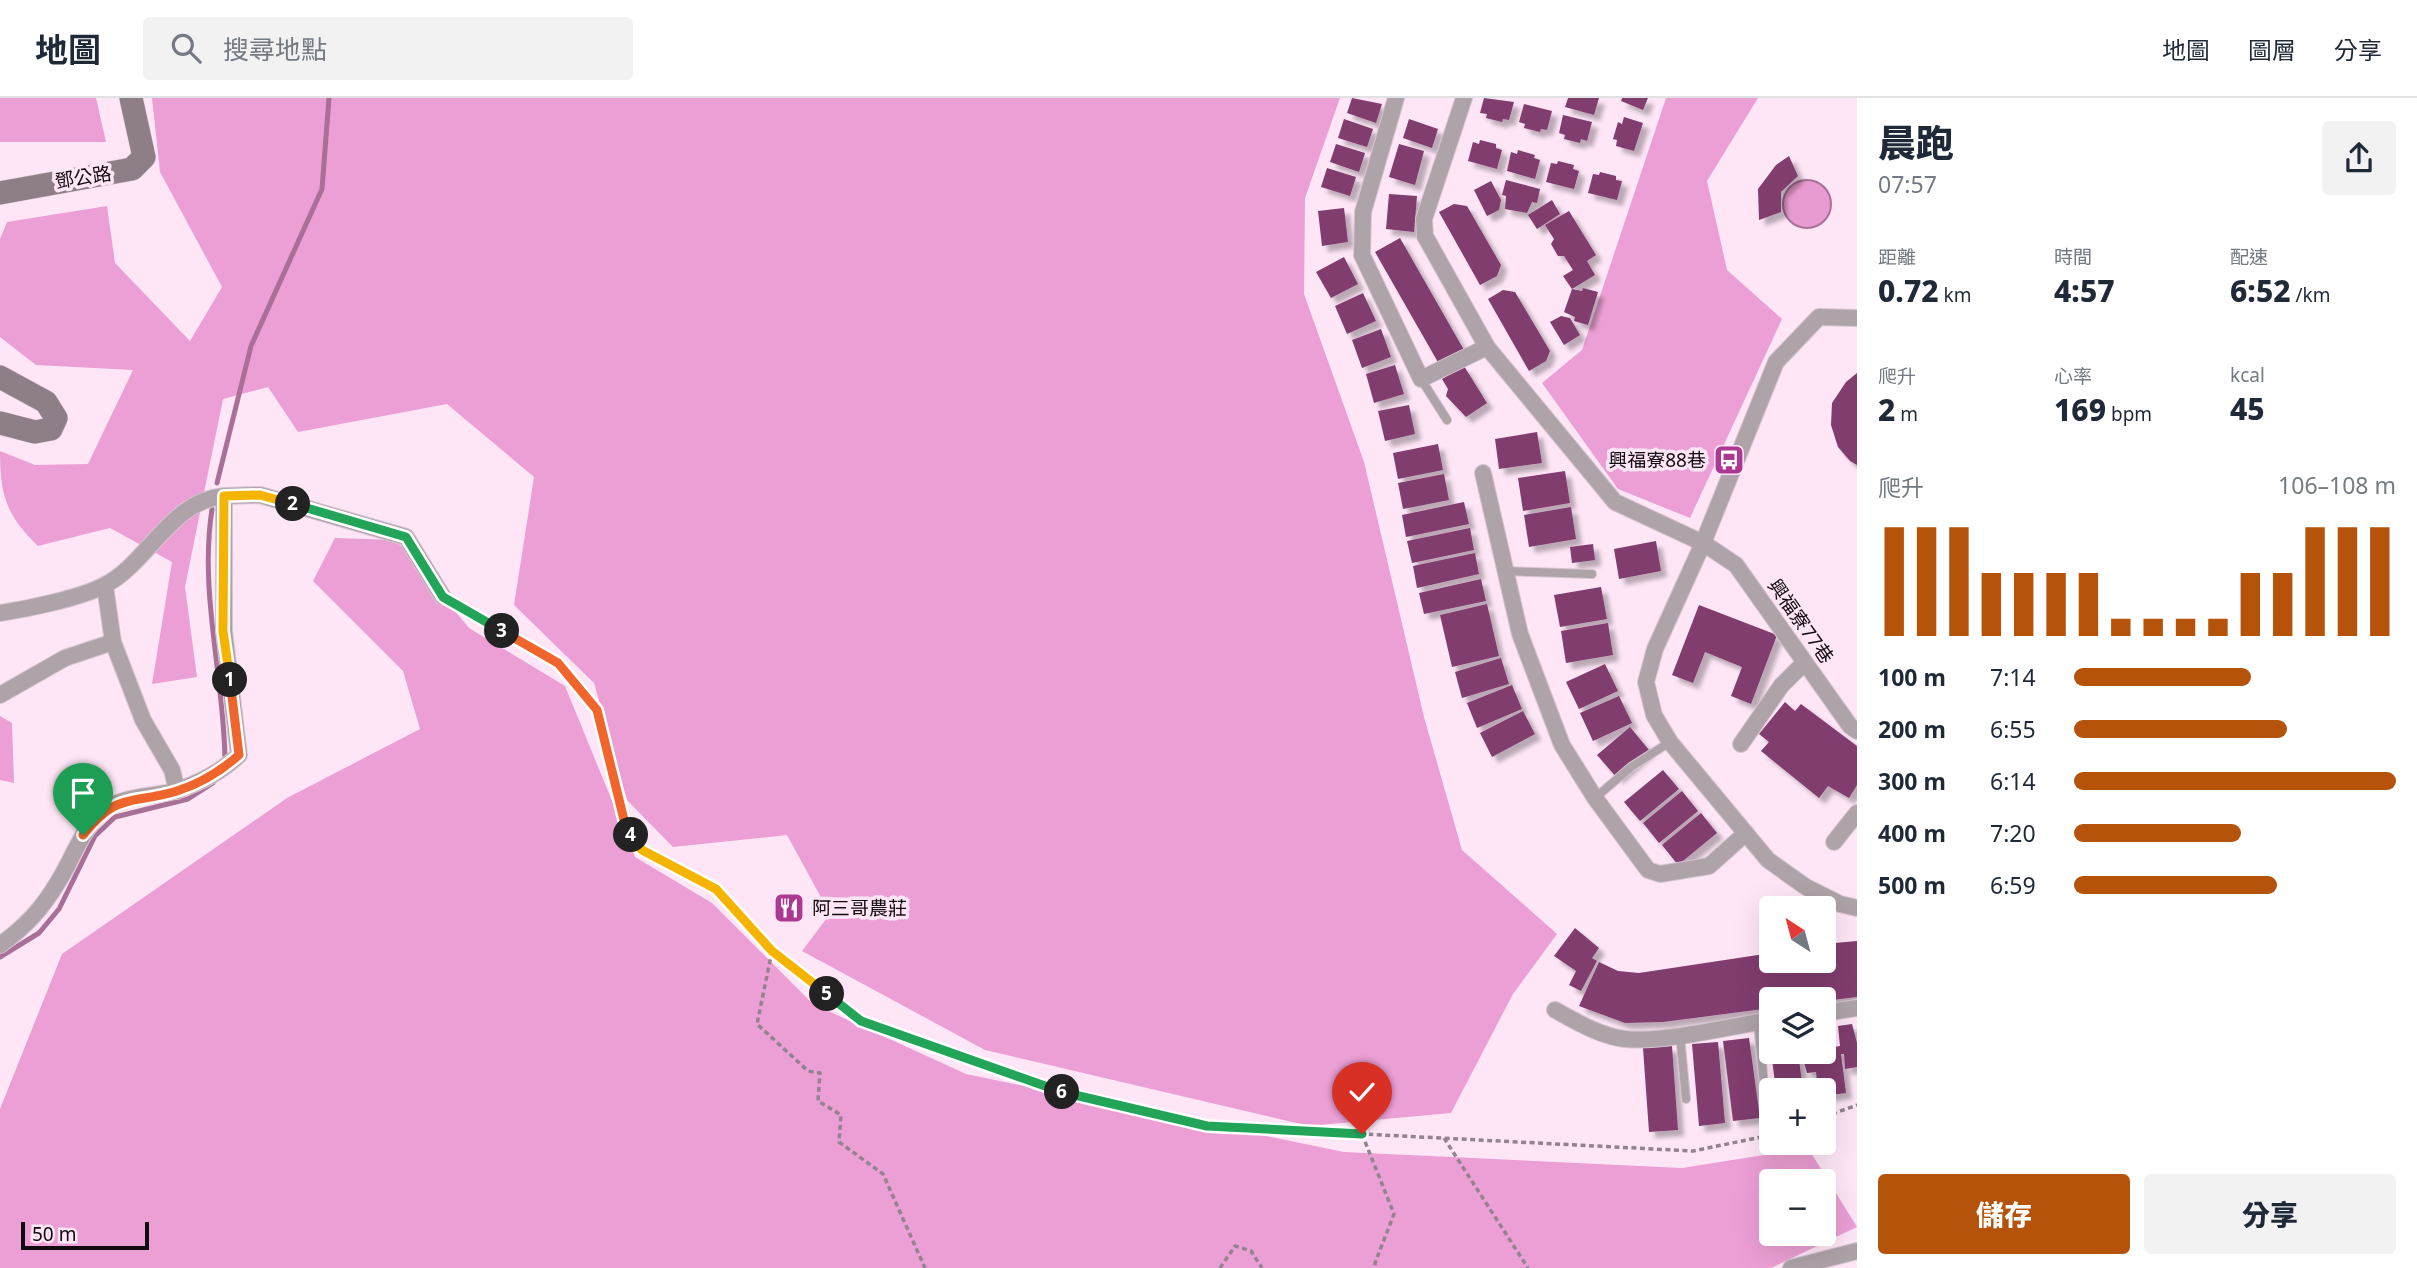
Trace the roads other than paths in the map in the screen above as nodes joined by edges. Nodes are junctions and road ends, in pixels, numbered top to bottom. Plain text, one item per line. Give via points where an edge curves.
1 (131, 98) edge
2 (1396, 98) edge
3 (1464, 98) edge
4 (0, 193) edge
5 (1857, 318) edge
6 (1487, 347) junction
7 (0, 377) edge
8 (1421, 379) junction
9 (1447, 420) dead end
10 (0, 423) edge
11 (1483, 473) dead end
12 (224, 496) junction
13 (1703, 543) junction
14 (1503, 571) junction
15 (1592, 574) dead end
16 (105, 586) junction
17 (443, 597) road end
18 (0, 612) edge
19 (113, 642) junction
20 (1804, 663) junction
21 (0, 695) edge
22 (1857, 731) edge
23 (1670, 742) junction
24 (1741, 744) dead end
25 (177, 791) junction
26 (1595, 798) junction
27 (1857, 813) edge
28 (1746, 833) junction
29 (1834, 842) dead end
30 (1857, 908) edge
31 (0, 945) edge
32 (1857, 1008) edge
33 (1555, 1010) dead end
34 (1836, 1011) edge
35 (1759, 1022) edge
36 (1680, 1035) junction
37 (1686, 1099) dead end
38 (1857, 1251) edge
39 (1791, 1268) edge

1 - 4 street, 鄧公路 via 144,157 132,169
2 - 8 street via 1363,212 1362,256
3 - 6 street via 1424,219 1425,236
5 - 13 street via 1819,317 1776,362
6 - 8 street
6 - 13 street via 1615,502
7 - 10 street via 46,402 56,418 51,429 35,432
8 - 9 lane
11 - 14 street
12 - 16 street via 205,498 176,518
12 - 17 street via 260,495 406,537
12 - 25 street via 223,631 239,755
13 - 20 street, 興福寮77巷 via 1736,565
13 - 23 street via 1655,649 1646,682 1654,715
14 - 15 lane
14 - 26 street via 1520,634 1562,745
16 - 18 street
16 - 19 street
19 - 21 street via 65,658
19 - 25 street via 143,720 172,770
20 - 22 street, 興福寮77巷
20 - 24 street via 1781,686
23 - 26 lane
23 - 28 street
25 - 31 street via 123,800 101,813 28,925
26 - 28 street via 1648,870 1660,874 1709,866
27 - 29 street
28 - 30 street via 1768,860 1806,887
32 - 34 street
33 - 36 street via 1590,1029 1625,1039
35 - 36 street
36 - 37 lane
38 - 39 street

